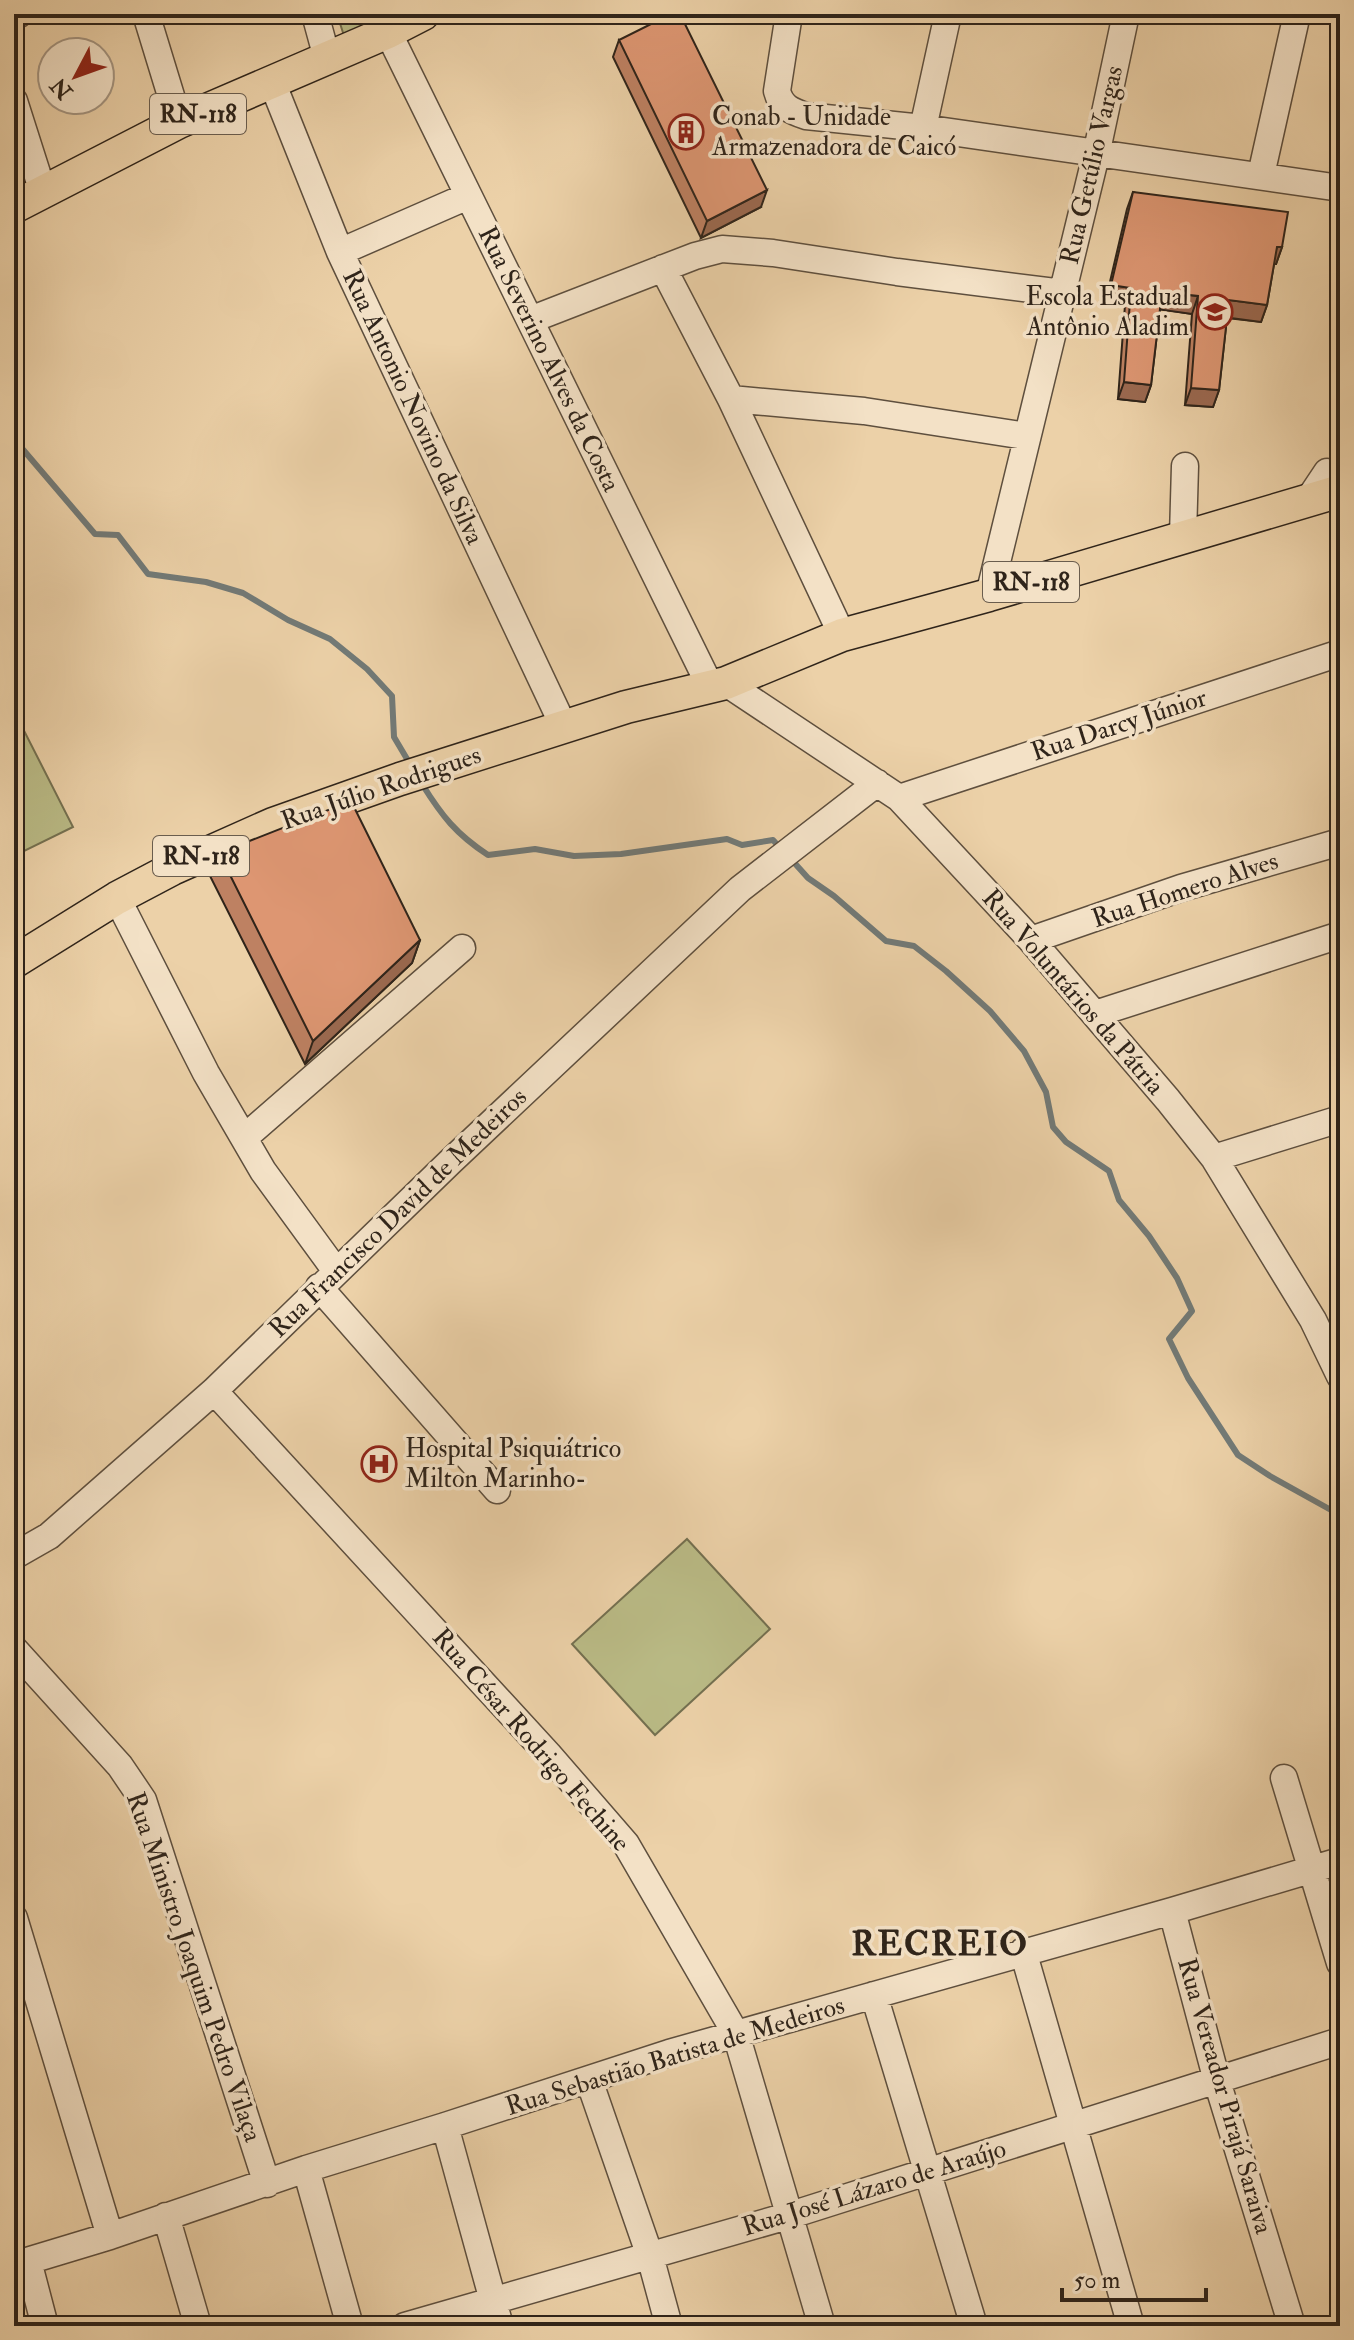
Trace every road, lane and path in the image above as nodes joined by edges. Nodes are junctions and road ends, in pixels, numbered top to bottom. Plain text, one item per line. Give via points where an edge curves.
1 (146, 14) edge
2 (315, 14) edge
3 (423, 14) edge
4 (789, 14) edge
5 (948, 14) edge
6 (1126, 14) edge
7 (1297, 14) edge
8 (388, 32) junction
9 (327, 58) junction
10 (272, 82) junction
11 (14, 101) edge
12 (179, 122) junction
13 (923, 128) junction
14 (1096, 155) junction
15 (1261, 175) junction
16 (1340, 188) edge
17 (43, 192) junction
18 (468, 196) junction
19 (14, 207) edge
20 (340, 252) junction
21 (663, 268) junction
22 (1063, 293) junction
23 (530, 320) junction
24 (731, 399) junction
25 (1026, 436) junction
26 (1185, 466) dead end
27 (1325, 487) edge
28 (1183, 536) junction
29 (989, 595) junction
30 (842, 635) junction
31 (1340, 653) edge
32 (718, 684) junction
33 (564, 727) junction
34 (888, 790) junction
35 (1340, 842) edge
36 (117, 898) junction
37 (1340, 935) edge
38 (1031, 940) junction
39 (462, 948) dead end
40 (14, 962) edge
41 (1095, 1014) junction
42 (1340, 1119) edge
43 (244, 1138) junction
44 (1214, 1158) junction
45 (328, 1279) junction
46 (1340, 1376) edge
47 (214, 1391) junction
48 (497, 1490) dead end
49 (16, 1552) edge
50 (14, 1649) edge
51 (1284, 1778) dead end
52 (1340, 1861) edge
53 (1313, 1870) junction
54 (1172, 1911) junction
55 (14, 1918) edge
56 (1023, 1951) junction
57 (1340, 1963) edge
58 (874, 1995) junction
59 (736, 2034) junction
60 (1340, 2041) edge
61 (589, 2080) junction
62 (1217, 2081) junction
63 (1073, 2124) junction
64 (445, 2126) junction
65 (306, 2169) junction
66 (929, 2171) junction
67 (267, 2184) junction
68 (791, 2215) junction
69 (166, 2216) junction
70 (110, 2236) junction
71 (650, 2256) junction
72 (21, 2263) edge
73 (492, 2300) junction
74 (45, 2326) edge
75 (198, 2326) edge
76 (350, 2326) edge
77 (405, 2326) edge
78 (500, 2326) edge
79 (669, 2326) edge
80 (822, 2326) edge
81 (974, 2326) edge
82 (1131, 2326) edge
83 (1292, 2326) edge

1 - 12 street
2 - 9 street
3 - 8 main road, RN-118
4 - 13 street via 777,91 780,102 806,116
5 - 13 street
6 - 14 street, Rua Getúlio Vargas
7 - 15 street
8 - 9 main road, RN-118
8 - 18 street, Rua Severino Alves da Costa
9 - 10 main road, RN-118
10 - 12 main road, RN-118
10 - 20 street, Rua Antonio Novino da Silva
11 - 17 street
12 - 17 main road, RN-118
13 - 14 street
14 - 15 street
14 - 22 street, Rua Getúlio Vargas
15 - 16 street
17 - 19 main road, RN-118
18 - 20 street
18 - 23 street, Rua Severino Alves da Costa
20 - 33 street, Rua Antonio Novino da Silva
21 - 22 street via 722,249
21 - 23 street
21 - 24 street
22 - 25 street, Rua Getúlio Vargas
23 - 32 street, Rua Severino Alves da Costa
24 - 25 street via 864,411
24 - 30 street
25 - 29 street, Rua Getúlio Vargas
26 - 28 street
27 - 28 main road, RN-118
28 - 29 main road, RN-118
29 - 30 main road, RN-118
30 - 32 main road, RN-118
31 - 34 street, Rua Darcy Júnior
32 - 33 main road, Rua Júlio Rodrigues / RN-118
32 - 34 street, Rua Voluntários da Pátria
33 - 36 main road, Rua Júlio Rodrigues / RN-118 via 273,824
34 - 38 street, Rua Voluntários da Pátria
34 - 45 street, Rua Francisco David de Medeiros via 797,844 710,916
35 - 38 street, Rua Homero Alves via 1181,888
36 - 40 main road, Rua Júlio Rodrigues / RN-118
36 - 43 street
37 - 41 street
38 - 41 street, Rua Voluntários da Pátria
39 - 43 street
41 - 44 street, Rua Voluntários da Pátria
42 - 44 street
43 - 45 street
44 - 46 street, Rua Voluntários da Pátria via 1313,1320
45 - 47 street, Rua Francisco David de Medeiros
45 - 48 street
47 - 49 street, Rua Francisco David de Medeiros via 49,1536
47 - 59 street, Rua César Rodrigo Fechine via 626,1844
50 - 67 street, Rua Ministro Joaquim Pedro Vilaça via 120,1766 143,1800
51 - 53 street
52 - 53 street, Rua Sebastião Batista de Medeiros
53 - 54 street, Rua Sebastião Batista de Medeiros
53 - 57 street
54 - 56 street, Rua Sebastião Batista de Medeiros
54 - 62 street, Rua Vereador Pirajá Saraiva
55 - 70 street
56 - 58 street, Rua Sebastião Batista de Medeiros
56 - 63 street
58 - 59 street, Rua Sebastião Batista de Medeiros
58 - 66 street
59 - 61 street, Rua Sebastião Batista de Medeiros
59 - 68 street, Rua César Rodrigo Fechine
60 - 62 street, Rua José Lázaro de Araújo
61 - 64 street, Rua Sebastião Batista de Medeiros
61 - 71 street
62 - 63 street, Rua José Lázaro de Araújo
62 - 83 street, Rua Vereador Pirajá Saraiva
63 - 66 street, Rua José Lázaro de Araújo
63 - 82 street
64 - 65 street, Rua Sebastião Batista de Medeiros
64 - 73 street
65 - 67 street, Rua Sebastião Batista de Medeiros
65 - 76 street
66 - 68 street, Rua José Lázaro de Araújo
66 - 81 street
67 - 69 street, Rua Sebastião Batista de Medeiros
68 - 71 street, Rua José Lázaro de Araújo
68 - 80 street, Rua César Rodrigo Fechine
69 - 70 street, Rua Sebastião Batista de Medeiros
69 - 75 street
70 - 72 street, Rua Sebastião Batista de Medeiros
71 - 73 street, Rua José Lázaro de Araújo
71 - 79 street
72 - 74 street
73 - 77 street, Rua José Lázaro de Araújo
73 - 78 street

